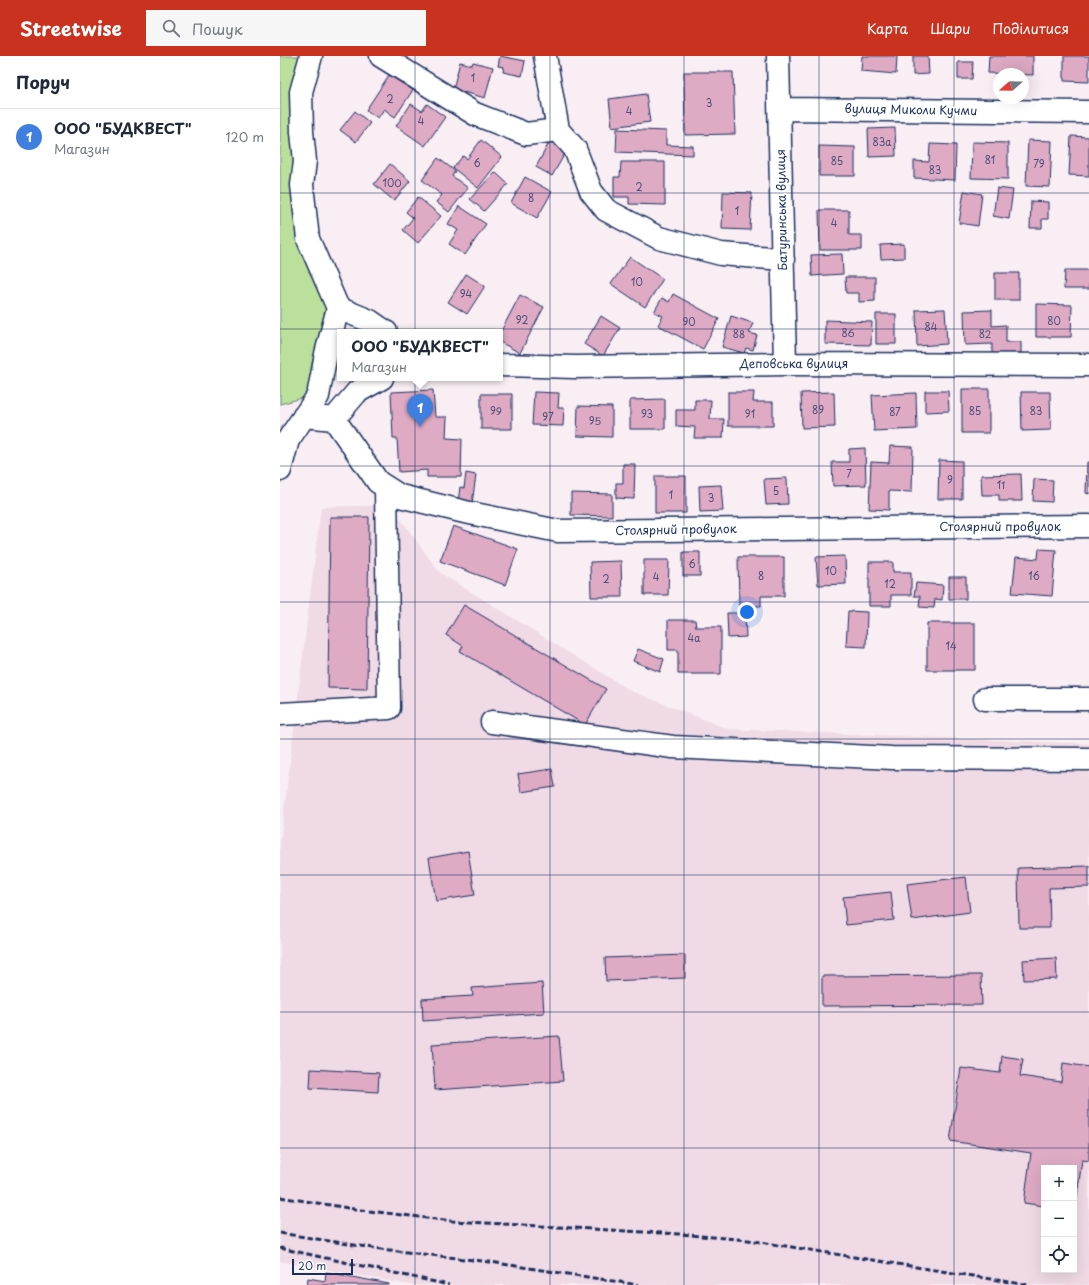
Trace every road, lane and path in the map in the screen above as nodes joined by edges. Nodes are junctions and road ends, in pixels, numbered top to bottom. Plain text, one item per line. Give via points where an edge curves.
1 (311, 56) edge
2 (381, 56) edge
3 (545, 56) edge
4 (778, 56) edge
5 (780, 109) junction
6 (1089, 112) edge
7 (558, 130) junction
8 (784, 259) junction
9 (338, 308) junction
10 (382, 329) edge
11 (785, 364) junction
12 (503, 365) edge
13 (1089, 365) edge
14 (376, 381) edge
15 (304, 416) junction
16 (334, 419) junction
17 (280, 470) edge
18 (386, 487) junction
19 (1089, 526) edge
20 (985, 699) dead end
21 (1089, 699) edge
22 (280, 714) edge
23 (492, 722) dead end
24 (1089, 760) edge

1 - 9 street via 301,92 306,161 302,193 308,239
2 - 7 street via 475,114 526,134
3 - 7 street
4 - 5 street, Батуринська вулиця
5 - 6 street, вулиця Миколи Кучми
5 - 8 street, Батуринська вулиця
7 - 8 street via 575,149 591,191 606,210 659,238 721,254
8 - 11 street, Батуринська вулиця
9 - 10 street via 370,321
9 - 15 street via 318,396
11 - 12 street, Деповська вулиця via 575,367
11 - 13 street, Деповська вулиця
14 - 16 street via 356,392
15 - 16 street
15 - 17 street via 288,440
16 - 18 street, Столярний провулок via 378,482
18 - 19 street, Столярний провулок via 400,496 558,531
18 - 22 street via 389,708
20 - 21 street
23 - 24 street via 673,747 892,758

